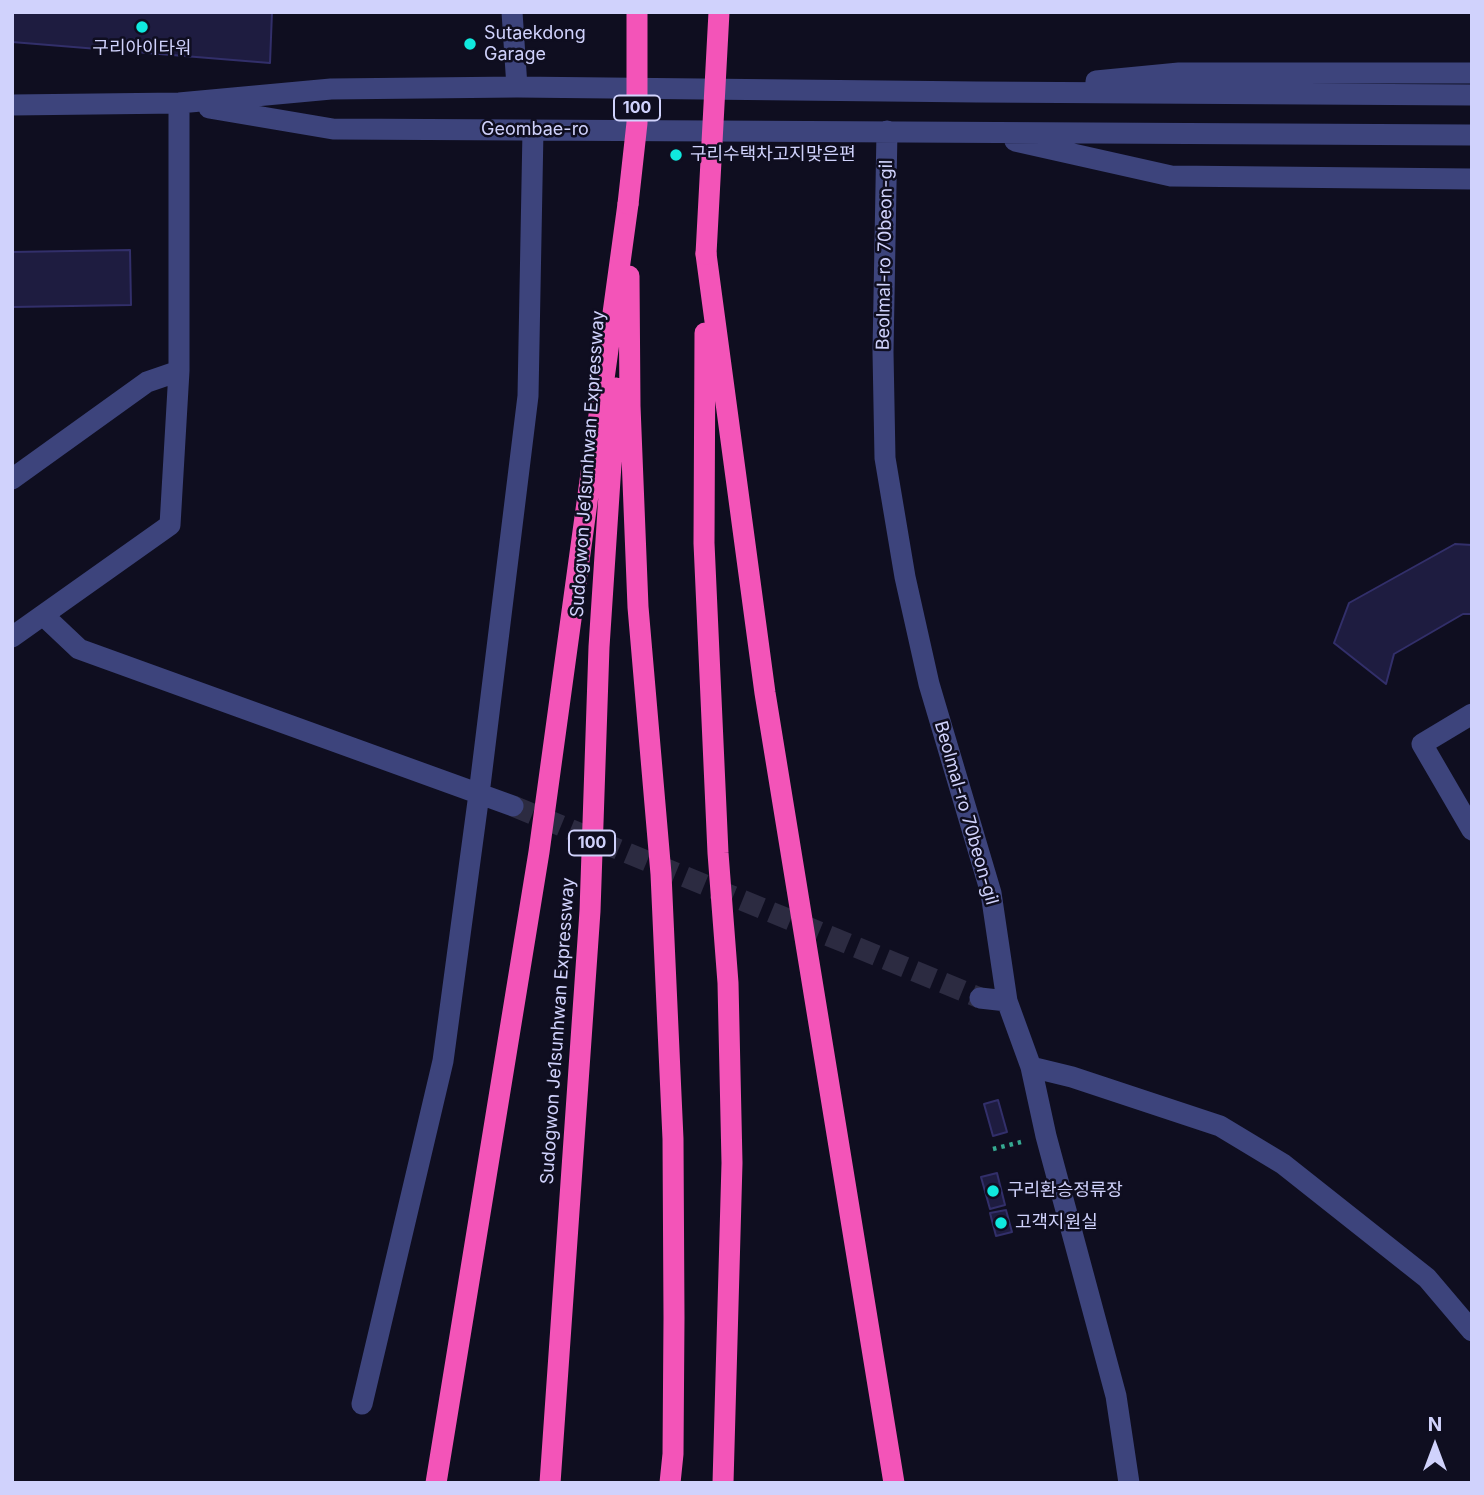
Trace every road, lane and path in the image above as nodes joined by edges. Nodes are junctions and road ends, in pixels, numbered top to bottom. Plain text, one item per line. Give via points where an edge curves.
1 (512, 12) edge
2 (637, 12) edge
3 (719, 12) edge
4 (1472, 73) edge
5 (517, 87) junction
6 (977, 92) junction
7 (1472, 94) edge
8 (179, 103) junction
9 (12, 105) edge
10 (533, 130) junction
11 (887, 131) junction
12 (976, 132) junction
13 (1472, 135) edge
14 (1472, 179) edge
15 (628, 204) junction
16 (706, 254) junction
17 (179, 371) junction
18 (12, 478) edge
19 (44, 615) junction
20 (12, 637) edge
21 (1472, 714) edge
22 (479, 794) junction
23 (513, 806) tunnel mouth
24 (1472, 830) edge
25 (979, 998) tunnel mouth
26 (1007, 1001) junction
27 (1031, 1067) junction
28 (1472, 1331) edge
29 (362, 1404) dead end
30 (436, 1483) edge
31 (550, 1483) edge
32 (670, 1483) edge
33 (723, 1483) edge
34 (894, 1483) edge
35 (1129, 1483) edge

1 - 5 street
2 - 15 highway, Sudogwon Je1sunhwan Expressway / 100, bridge via 637,123
3 - 16 highway, bridge
4 - 6 street via 1179,73
5 - 6 street, Geombae-ro
5 - 8 street, Geombae-ro via 331,89
6 - 7 street
8 - 9 street, Geombae-ro
8 - 10 street, Geombae-ro via 333,129
8 - 17 street
10 - 11 street, Geombae-ro
10 - 22 street via 528,396
11 - 12 street, Geombae-ro
11 - 26 street, Beolmal-ro 70beon-gil via 885,458 929,684 991,893
12 - 13 street
12 - 14 street via 1171,176
15 - 30 highway via 539,852
15 - 31 highway, Sudogwon Je1sunhwan Expressway / 100 via 598,648 590,911
15 - 32 highway, Sudogwon Je1sunhwan Expressway / 100 via 638,607 661,874 673,1139
16 - 33 highway via 704,543 728,984 732,1163
16 - 34 highway via 765,693
17 - 18 street via 147,382
17 - 19 street via 170,524
19 - 20 street
19 - 22 street via 79,649
21 - 24 street via 1422,744
22 - 23 street
22 - 29 street via 443,1061
25 - 26 street
26 - 27 street, Beolmal-ro 70beon-gil
27 - 28 street via 1220,1126 1283,1164 1427,1278
27 - 35 street, Beolmal-ro 70beon-gil via 1116,1396

